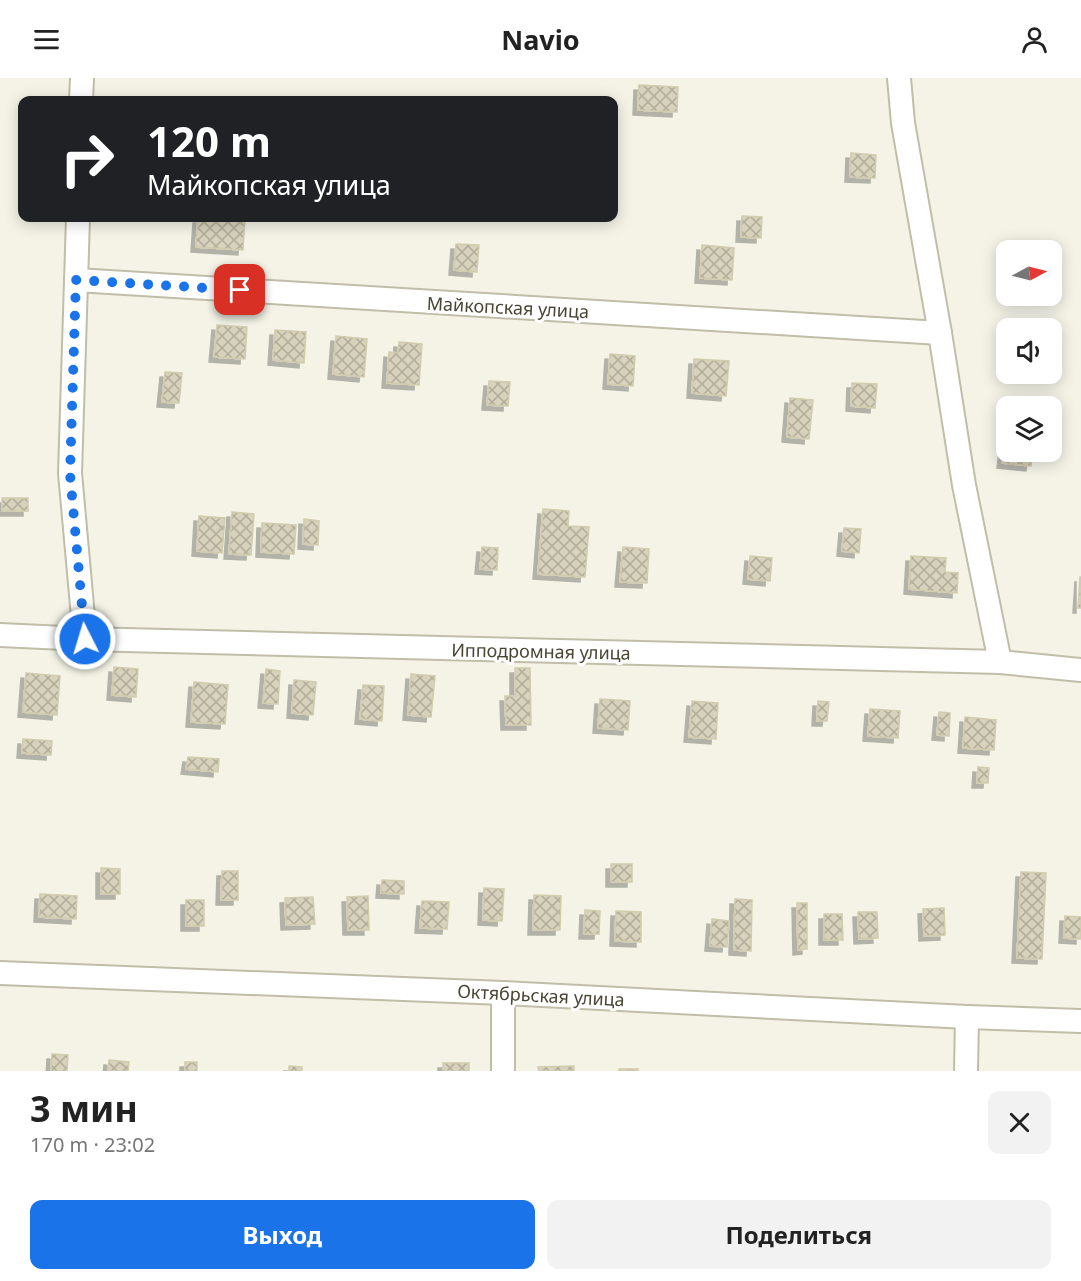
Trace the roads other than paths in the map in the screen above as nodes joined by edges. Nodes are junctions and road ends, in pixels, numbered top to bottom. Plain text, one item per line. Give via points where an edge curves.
1 (82, 78) edge
2 (899, 78) edge
3 (81, 96) edge
4 (78, 222) edge
5 (76, 280) junction
6 (940, 333) junction
7 (0, 635) edge
8 (85, 639) junction
9 (1000, 662) junction
10 (1081, 670) edge
11 (0, 973) edge
12 (503, 993) junction
13 (968, 1017) junction
14 (1081, 1021) edge
15 (503, 1071) edge
16 (966, 1071) edge

1 - 3 street
2 - 6 street via 903,123
4 - 5 street
5 - 6 street, Майкопская улица
5 - 8 street via 70,474
6 - 9 street via 964,485
7 - 8 street, Ипподромная улица
8 - 9 street, Ипподромная улица
9 - 10 street, Ипподромная улица
11 - 12 street, Октябрьская улица
12 - 13 street, Октябрьская улица
12 - 15 street
13 - 14 street, Октябрьская улица
13 - 16 street

